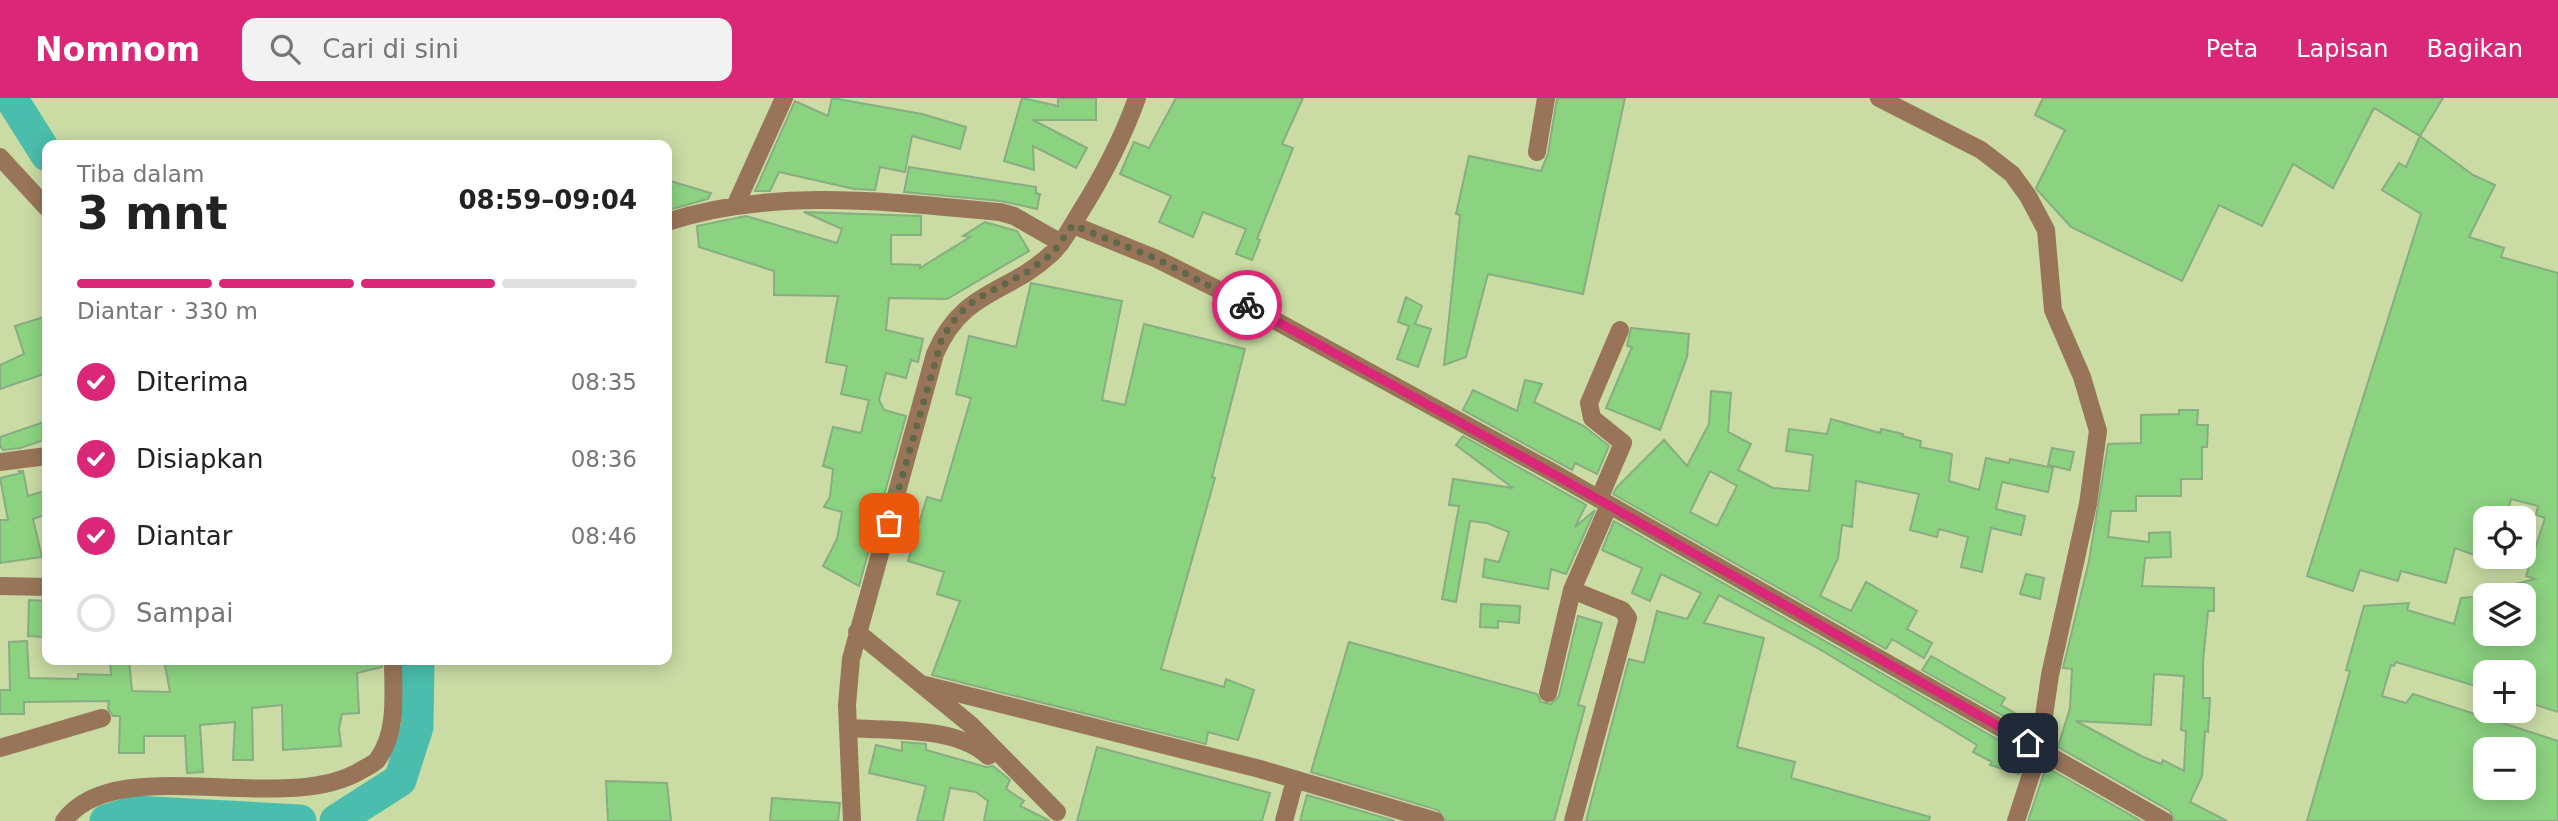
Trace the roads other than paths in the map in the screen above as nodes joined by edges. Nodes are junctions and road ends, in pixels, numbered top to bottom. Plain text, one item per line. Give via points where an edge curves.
1 (784, 98) edge
2 (1137, 98) edge
3 (1546, 98) edge
4 (1880, 98) edge
5 (1537, 152) dead end
6 (0, 157) edge
7 (42, 203) edge
8 (736, 204) junction
9 (672, 221) edge
10 (1073, 225) junction
11 (1060, 243) junction
12 (1620, 330) dead end
13 (42, 457) edge
14 (0, 461) edge
15 (1604, 502) junction
16 (0, 586) edge
17 (42, 587) edge
18 (1572, 590) junction
19 (858, 632) junction
20 (393, 665) edge
21 (925, 685) junction
22 (1548, 694) dead end
23 (102, 718) dead end
24 (848, 729) junction
25 (2028, 743) junction
26 (0, 748) edge
27 (988, 757) dead end
28 (1295, 780) junction
29 (1057, 812) dead end
30 (64, 821) edge
31 (852, 821) edge
32 (1284, 821) edge
33 (1435, 821) edge
34 (1573, 821) edge
35 (2016, 821) edge
36 (2164, 821) edge

1 - 8 street
2 - 10 street via 1116,152
3 - 5 street
4 - 25 street via 1981,150 2012,174 2028,196 2046,230 2053,310 2082,377 2098,431 2088,504 2050,675
6 - 7 street
8 - 9 street
8 - 11 street via 887,202 1000,212
10 - 11 street
10 - 15 street via 1221,291
11 - 19 street via 1027,272 966,307 942,338
12 - 15 street via 1589,403 1591,418 1623,443
13 - 14 street
15 - 18 street
15 - 25 street
16 - 17 street
18 - 22 street
18 - 34 street via 1622,610 1628,618
19 - 21 street
19 - 24 street via 847,685
20 - 30 street via 392,724 377,760 344,780 309,789 129,787 92,798
21 - 28 street
21 - 29 street
23 - 26 street
24 - 27 street via 952,737 976,745
24 - 31 street
25 - 35 street
25 - 36 street
28 - 32 street
28 - 33 street

